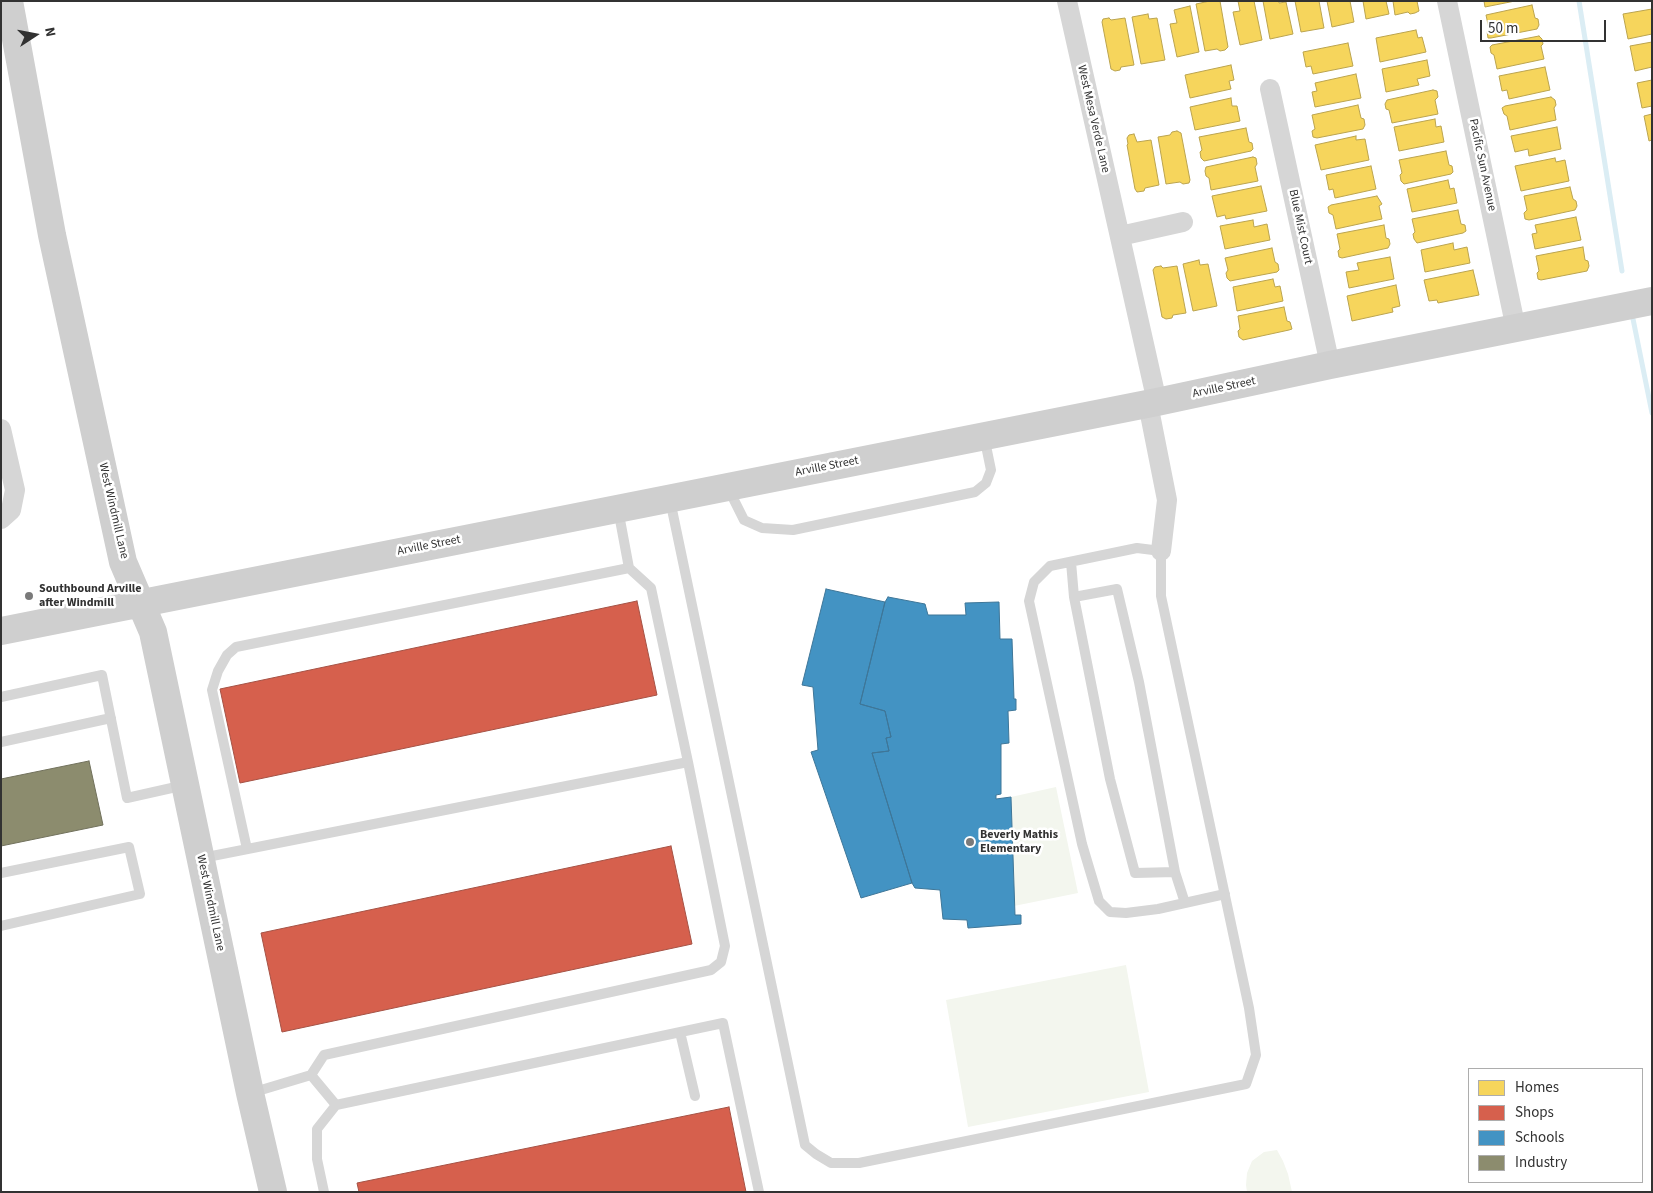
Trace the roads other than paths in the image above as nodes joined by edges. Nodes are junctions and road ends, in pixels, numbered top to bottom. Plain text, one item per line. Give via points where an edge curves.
1 (9, 1) edge
2 (1068, 1) edge
3 (1448, 1) edge
4 (1270, 89) dead end
5 (1183, 222) dead end
6 (1120, 236) junction
7 (1652, 301) edge
8 (1516, 329) junction
9 (1330, 365) junction
10 (1152, 403) junction
11 (1, 429) edge
12 (984, 436) junction
13 (728, 487) junction
14 (669, 499) junction
15 (618, 509) junction
16 (6, 515) edge
17 (1161, 551) junction
18 (1071, 562) junction
19 (629, 568) junction
20 (1074, 597) junction
21 (141, 604) junction
22 (1, 631) edge
23 (1, 697) edge
24 (111, 718) junction
25 (1, 742) edge
26 (688, 762) junction
27 (186, 785) junction
28 (246, 849) junction
29 (201, 858) junction
30 (1176, 872) junction
31 (1, 873) edge
32 (1225, 894) junction
33 (1186, 902) junction
34 (1, 926) edge
35 (680, 1032) junction
36 (311, 1075) junction
37 (250, 1093) junction
38 (695, 1096) dead end
39 (336, 1106) junction
40 (273, 1192) edge
41 (324, 1192) edge
42 (759, 1192) edge

1 - 21 street, West Windmill Lane via 52,235 123,562
2 - 6 street, West Mesa Verde Lane
3 - 8 street, Pacific Sun Avenue
4 - 9 street, Blue Mist Court
5 - 6 street
6 - 10 street, West Mesa Verde Lane
7 - 8 street, Arville Street
8 - 9 street, Arville Street
9 - 10 street, Arville Street
10 - 12 street, Arville Street
10 - 17 street, West Mesa Verde Lane via 1167,500
11 - 16 street via 14,490
12 - 13 street, Arville Street
12 - 13 lane via 991,470 986,483 975,492 794,530 762,528 744,520
13 - 14 street, Arville Street
14 - 15 street, Arville Street
14 - 32 lane via 805,1145 816,1154 831,1163 859,1163 1246,1084 1256,1055
15 - 19 lane
15 - 21 street, Arville Street
17 - 18 lane via 1137,548
17 - 32 lane via 1161,596
18 - 20 lane
18 - 33 lane via 1050,566 1034,582 1029,601 1082,844 1099,901 1110,912 1126,913
19 - 26 lane via 651,588
19 - 28 lane via 236,647 218,671 212,690
20 - 30 lane via 1110,780 1135,873
20 - 30 lane via 1117,589 1139,682
21 - 22 street, Arville Street
21 - 27 street, West Windmill Lane via 153,632
23 - 24 lane via 102,675
24 - 25 lane
24 - 27 lane via 127,798
26 - 28 lane
26 - 36 lane via 725,946 721,962 711,970 324,1055
27 - 29 street, West Windmill Lane
28 - 29 lane
29 - 37 street, West Windmill Lane
30 - 33 lane
31 - 34 lane via 130,847 140,894
32 - 33 lane
35 - 38 lane
35 - 39 lane
35 - 42 lane via 723,1023
36 - 37 lane
36 - 39 lane
37 - 40 street, West Windmill Lane
39 - 41 lane via 317,1129 317,1159

